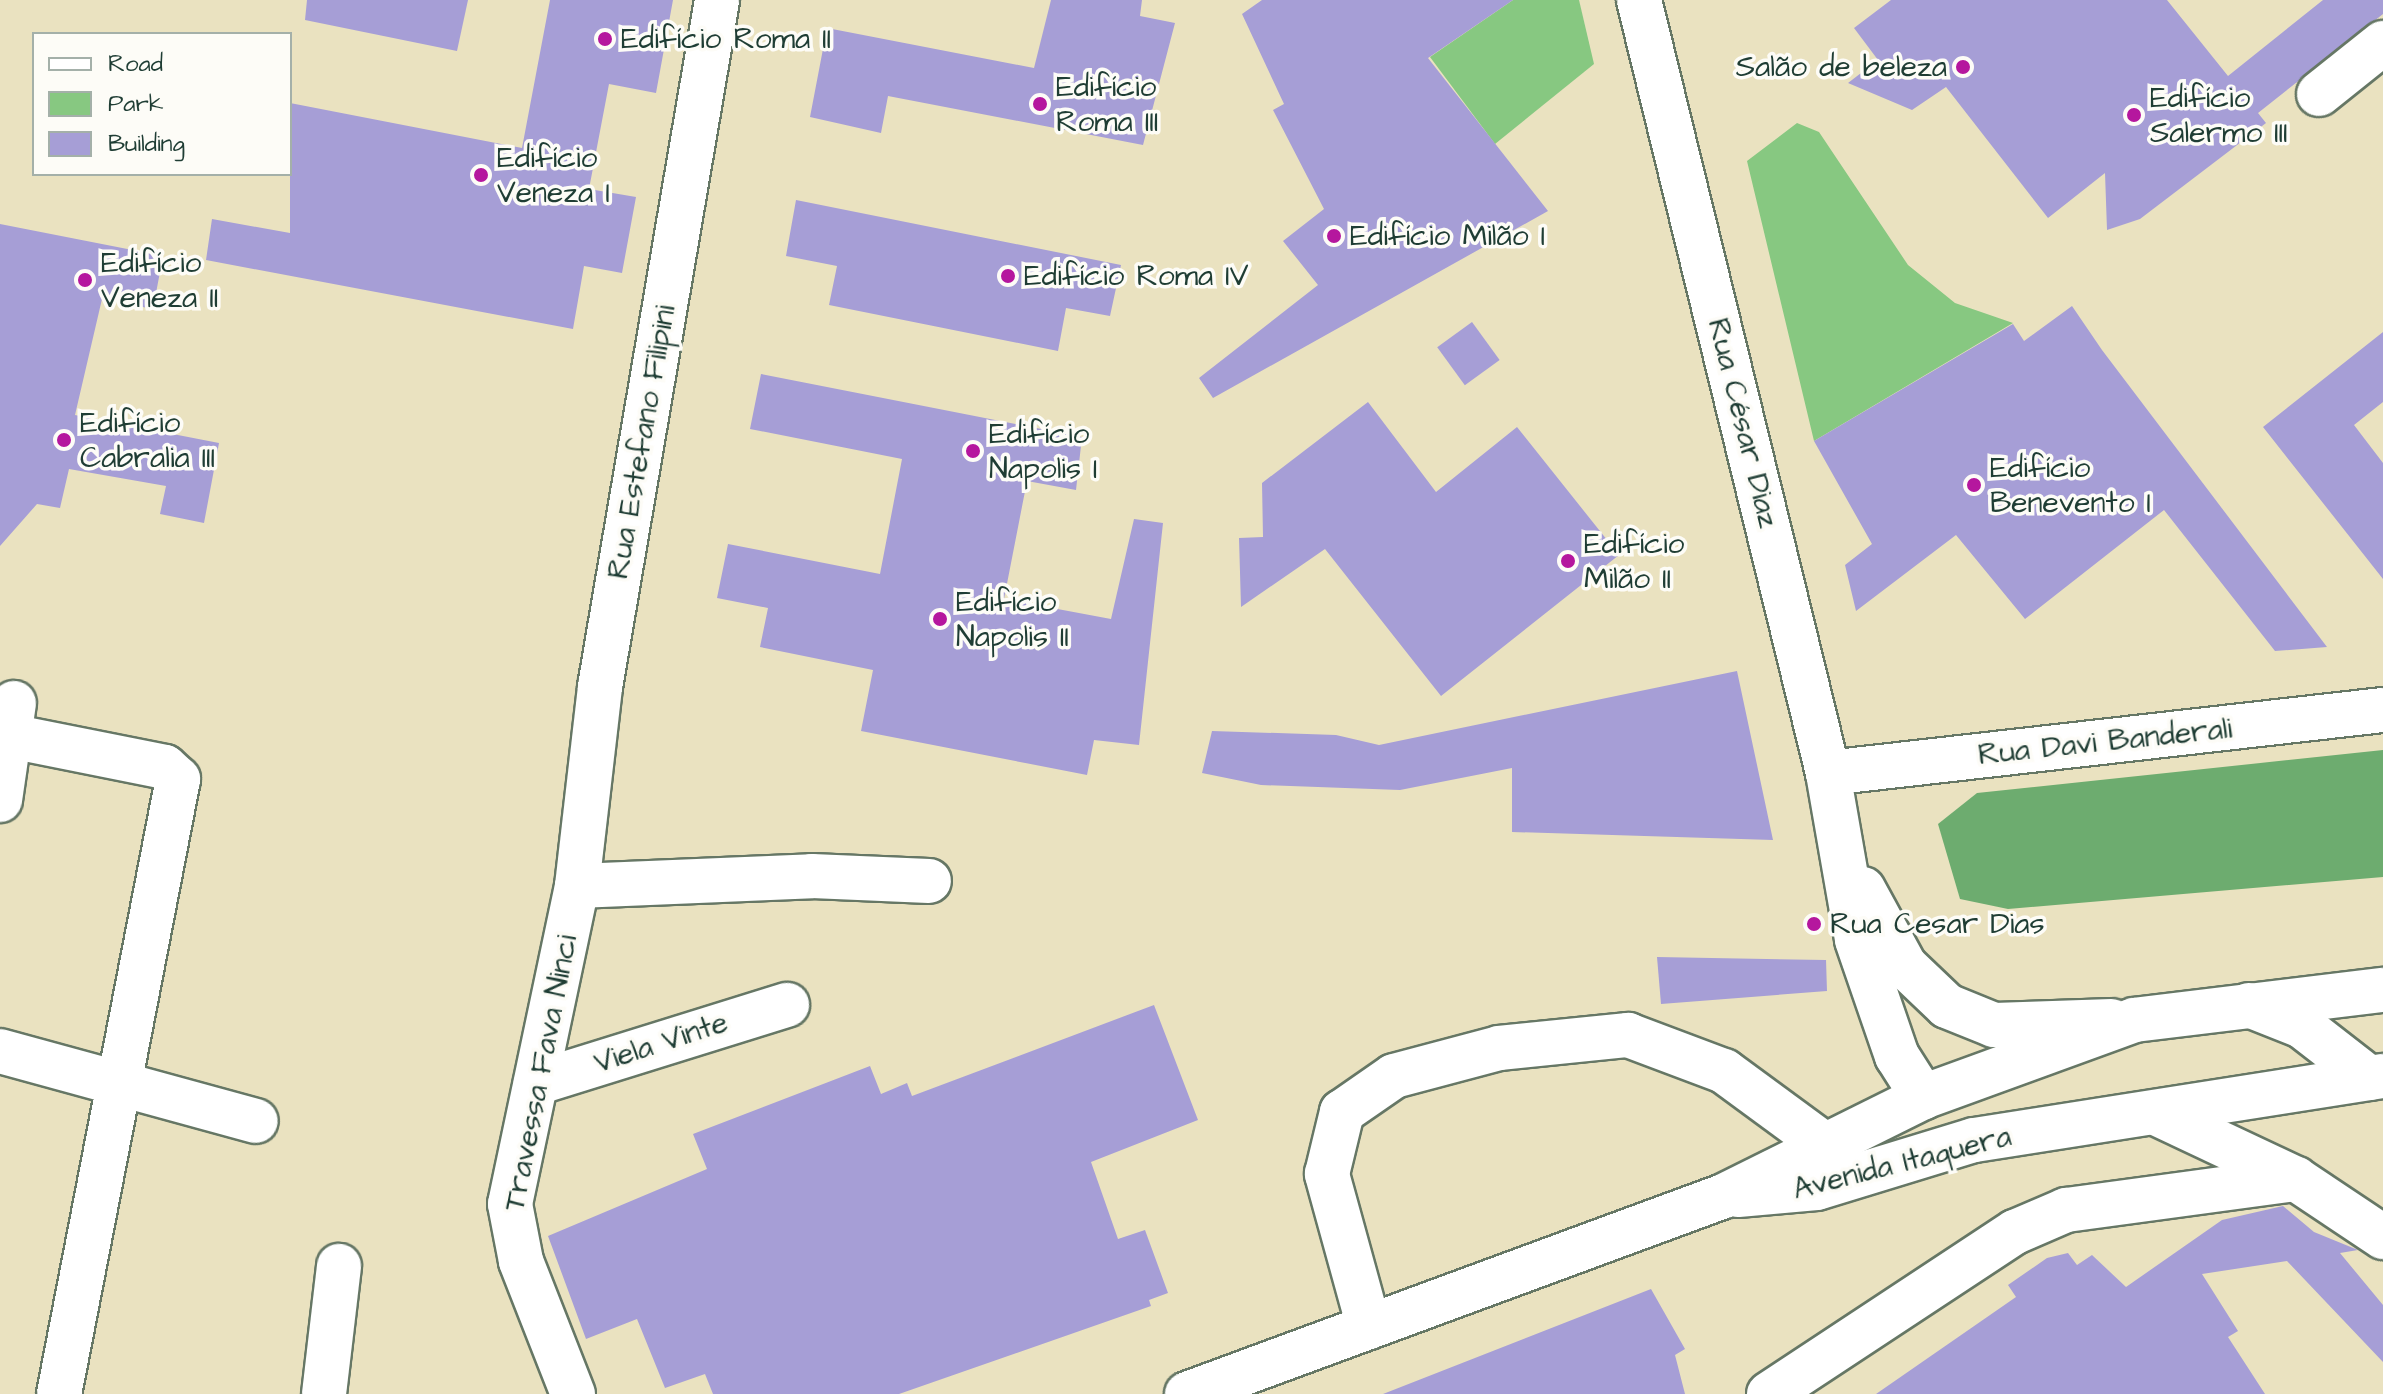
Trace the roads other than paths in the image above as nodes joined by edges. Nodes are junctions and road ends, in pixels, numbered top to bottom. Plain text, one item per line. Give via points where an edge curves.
1 (717, 0) edge
2 (1639, 0) edge
3 (2383, 43) edge
4 (2319, 94) dead end
5 (2383, 710) edge
6 (8, 725) edge
7 (1828, 773) junction
8 (0, 800) edge
9 (1844, 846) junction
10 (929, 881) dead end
11 (577, 886) junction
12 (2383, 990) edge
13 (2245, 1003) junction
14 (787, 1005) dead end
15 (2134, 1020) junction
16 (0, 1051) edge
17 (123, 1082) junction
18 (536, 1083) junction
19 (2378, 1086) edge
20 (1923, 1097) junction
21 (2160, 1115) junction
22 (256, 1121) dead end
23 (1974, 1140) junction
24 (1822, 1143) junction
25 (2296, 1179) junction
26 (1724, 1196) junction
27 (2383, 1237) edge
28 (339, 1266) dead end
29 (1369, 1327) junction
30 (59, 1394) edge
31 (324, 1394) edge
32 (573, 1394) edge
33 (1187, 1394) edge
34 (1769, 1394) edge

1 - 11 street, Rua Estefano Filipini via 600,687
2 - 7 street, Rua César Diaz
3 - 4 street
5 - 7 street, Rua Davi Banderali
6 - 8 street
6 - 17 street via 165,767 178,779
7 - 9 street, Rua César Diaz
9 - 15 street, Rua César Diaz via 1905,966 1947,1006 1994,1025 2033,1028
9 - 20 street, Rua César Diaz via 1857,940 1878,1008
10 - 11 street via 812,876
11 - 18 street, Travessa Fava Ninci
12 - 13 street, Avenida Itaquera
13 - 15 street, Avenida Itaquera
13 - 19 street via 2302,1026
14 - 18 street, Viela Vinte
15 - 20 street, Avenida Itaquera
16 - 17 street
17 - 22 street
17 - 30 street
18 - 32 street, Travessa Fava Ninci via 512,1227
19 - 21 street, Avenida Itaquera
20 - 23 street
20 - 24 street, Avenida Itaquera
21 - 23 street, Avenida Itaquera
21 - 25 street
23 - 26 street, Avenida Itaquera via 1817,1188
24 - 26 street, Avenida Itaquera
24 - 29 street via 1724,1071 1628,1035 1499,1048 1394,1076 1342,1112 1327,1174
25 - 27 street
25 - 34 street via 2066,1210 1978,1255
26 - 29 street, Avenida Itaquera
28 - 31 street
29 - 33 street, Avenida Itaquera

